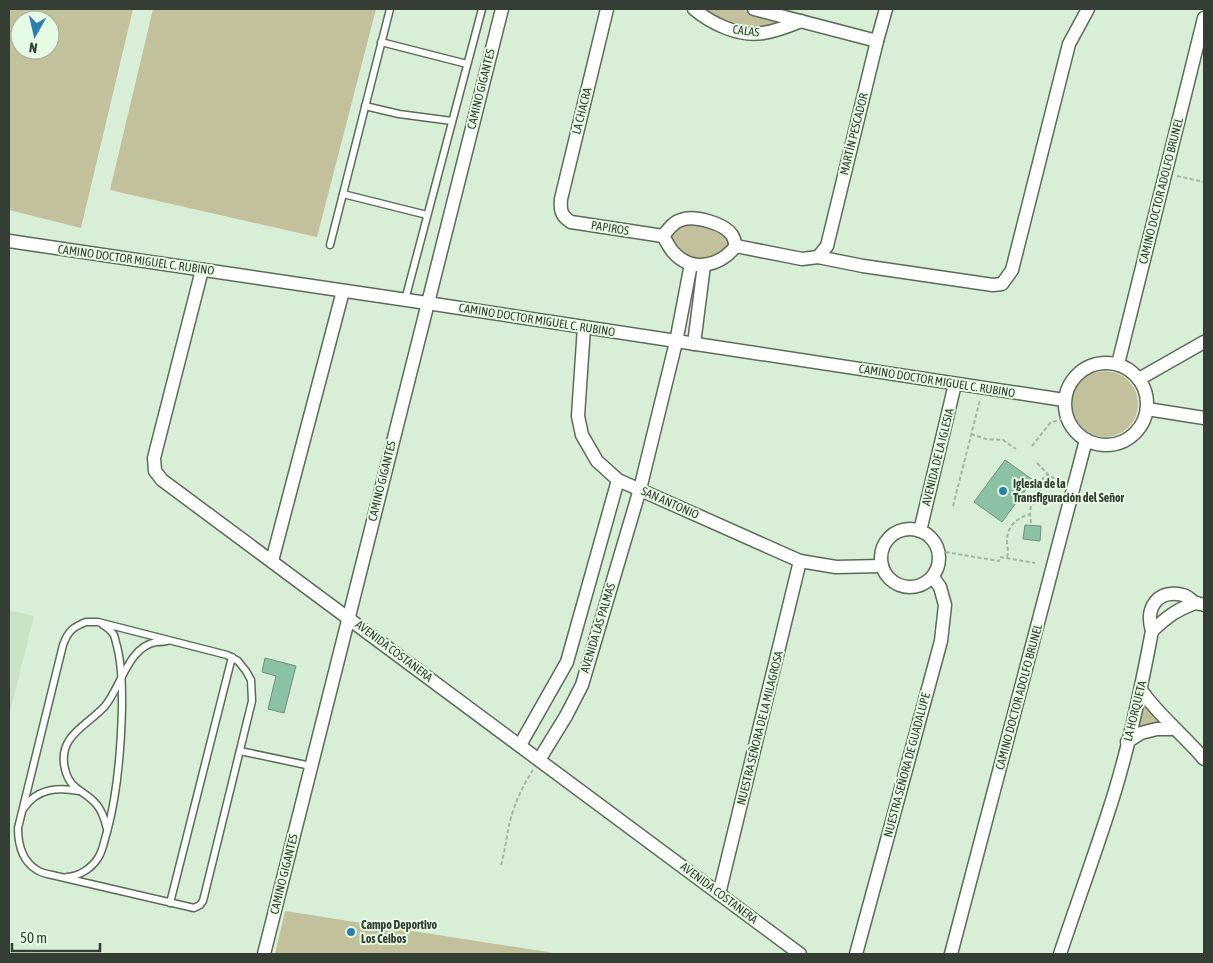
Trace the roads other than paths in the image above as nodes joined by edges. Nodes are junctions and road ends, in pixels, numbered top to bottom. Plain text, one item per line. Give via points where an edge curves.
1 (390, 9) edge
2 (482, 9) edge
3 (502, 9) edge
4 (607, 9) edge
5 (694, 9) edge
6 (754, 9) edge
7 (886, 9) edge
8 (1088, 9) edge
9 (1204, 18) edge
10 (801, 21) junction
11 (877, 41) junction
12 (381, 42) junction
13 (467, 64) junction
14 (365, 106) junction
15 (452, 121) junction
16 (343, 194) junction
17 (561, 213) joint
18 (427, 215) junction
19 (663, 236) junction
20 (9, 242) edge
21 (330, 245) dead end
22 (736, 246) junction
23 (818, 258) junction
24 (691, 264) junction
25 (704, 265) junction
26 (202, 270) junction
27 (343, 291) junction
28 (405, 300) junction
29 (427, 303) junction
30 (584, 327) junction
31 (676, 342) junction
32 (1204, 342) edge
33 (694, 344) junction
34 (1118, 364) junction
35 (1138, 379) junction
36 (955, 384) junction
37 (1064, 400) junction
38 (1147, 409) junction
39 (1204, 418) edge
40 (1086, 440) junction
41 (618, 480) junction
42 (640, 489) junction
43 (920, 531) junction
44 (272, 561) junction
45 (800, 561) junction
46 (882, 566) junction
47 (933, 577) junction
48 (1200, 604) edge
49 (348, 618) junction
50 (98, 622) junction
51 (1152, 631) junction
52 (174, 641) junction
53 (232, 657) junction
54 (121, 679) junction
55 (1141, 690) junction
56 (1176, 729) junction
57 (1128, 742) junction
58 (520, 745) junction
59 (240, 751) junction
60 (1204, 759) edge
61 (539, 760) junction
62 (311, 766) junction
63 (79, 791) junction
64 (21, 813) junction
65 (107, 830) junction
66 (63, 878) junction
67 (719, 894) junction
68 (170, 903) junction
69 (264, 954) edge
70 (800, 954) edge
71 (856, 954) edge
72 (951, 954) edge
73 (1060, 954) edge

1 - 12 lane
2 - 13 lane
3 - 29 street, CAMINO GIGANTES
4 - 17 street, LA CHACRA via 561,199
5 - 10 street, CALAS via 716,24 749,34 782,29
6 - 10 street, CALAS
7 - 11 street, MARTÍN PESCADOR
8 - 23 street via 1070,44 1012,270 1002,284 993,286
9 - 34 street, CAMINO DOCTOR ADOLFO BRUNEL
10 - 11 street, CALAS
11 - 23 street, MARTÍN PESCADOR via 827,246
12 - 13 lane
12 - 14 lane
13 - 15 lane
14 - 15 lane
14 - 16 lane
15 - 18 lane
16 - 18 lane
16 - 21 lane
17 - 19 street, PAPIROS via 571,222
18 - 28 lane
19 - 22 street via 680,220 710,221 723,226 732,235
19 - 24 street via 675,254
20 - 26 street, CAMINO DOCTOR MIGUEL C. RUBINO
22 - 23 street via 802,259
22 - 25 street via 723,259
24 - 25 street
24 - 31 street
25 - 33 street
26 - 27 street, CAMINO DOCTOR MIGUEL C. RUBINO
26 - 44 street, AVENIDA COSTANERA via 154,458 155,471 162,480
27 - 28 street, CAMINO DOCTOR MIGUEL C. RUBINO
27 - 44 street
28 - 29 street, CAMINO DOCTOR MIGUEL C. RUBINO
29 - 30 street, CAMINO DOCTOR MIGUEL C. RUBINO
29 - 49 street, CAMINO GIGANTES
30 - 31 street, CAMINO DOCTOR MIGUEL C. RUBINO
30 - 41 street, SAN ANTONIO via 578,416 582,435 597,461
31 - 33 street, CAMINO DOCTOR MIGUEL C. RUBINO
31 - 42 street, AVENIDA LAS PALMAS
32 - 35 street
33 - 36 street, CAMINO DOCTOR MIGUEL C. RUBINO
34 - 35 street
34 - 37 street via 1093,364 1082,370 1073,378
35 - 38 street via 1147,399
36 - 37 street, CAMINO DOCTOR MIGUEL C. RUBINO
36 - 43 street, AVENIDA DE LA IGLESIA
37 - 40 street via 1072,428
38 - 39 street
38 - 40 street via 1138,430 1129,437 1108,445
40 - 72 street, CAMINO DOCTOR ADOLFO BRUNEL
41 - 42 street, SAN ANTONIO
41 - 58 street, AVENIDA LAS PALMAS via 567,662
42 - 45 street, SAN ANTONIO
42 - 61 street, AVENIDA LAS PALMAS via 582,685
43 - 46 street via 906,529 893,534 881,552
43 - 47 street via 932,538 939,551 939,565
44 - 49 street, AVENIDA COSTANERA
45 - 46 street, SAN ANTONIO via 836,567
45 - 67 street, NUESTRA SEÑORA DE LA MILAGROSA
46 - 47 street via 894,583 907,588 921,586
47 - 71 street, NUESTRA SEÑORA DE GUADALUPE via 945,605 941,640
48 - 51 street via 1179,609
48 - 51 street, LA HORQUETA via 1177,594 1158,599 1151,608
49 - 58 street, AVENIDA COSTANERA
49 - 62 street, CAMINO GIGANTES
50 - 52 lane
50 - 54 lane via 114,636 120,657
50 - 64 lane via 75,626 67,635
51 - 55 street, LA HORQUETA
52 - 53 lane
52 - 54 lane via 154,642 142,648 132,658
53 - 59 lane via 246,671 252,690
53 - 68 lane
54 - 63 lane via 105,705 73,734 66,745 63,757 65,770
54 - 65 lane via 118,770
55 - 56 street
55 - 57 street, LA HORQUETA
56 - 57 street via 1141,733
56 - 60 street
57 - 73 street, LA HORQUETA
58 - 61 street, AVENIDA COSTANERA
59 - 62 lane
59 - 68 lane via 203,901 194,908
61 - 67 street, AVENIDA COSTANERA
62 - 69 street, CAMINO GIGANTES
63 - 64 lane via 64,788 39,794
63 - 65 lane via 98,806
64 - 66 lane via 18,842 28,863 37,871
65 - 66 lane via 98,858 77,876
66 - 68 lane
67 - 70 street, AVENIDA COSTANERA

